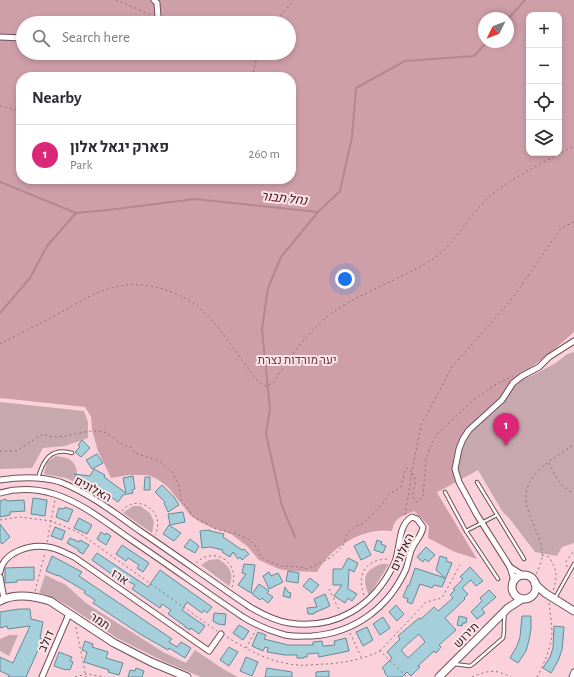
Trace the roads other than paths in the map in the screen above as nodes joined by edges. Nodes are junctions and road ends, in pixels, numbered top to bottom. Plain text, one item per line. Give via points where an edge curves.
1 (154, 0) edge
2 (158, 16) edge
3 (0, 37) edge
4 (16, 38) edge
5 (574, 341) edge
6 (72, 453) dead end
7 (38, 478) junction
8 (0, 480) edge
9 (477, 482) dead end
10 (444, 492) dead end
11 (0, 493) edge
12 (497, 515) junction
13 (482, 523) junction
14 (466, 531) junction
15 (524, 558) dead end
16 (574, 564) edge
17 (510, 566) junction
18 (0, 572) edge
19 (524, 576) junction
20 (0, 577) edge
21 (498, 579) dead end
22 (534, 582) junction
23 (513, 583) junction
24 (513, 591) junction
25 (531, 596) junction
26 (551, 598) junction
27 (522, 599) junction
28 (2, 600) edge
29 (506, 610) junction
30 (574, 611) edge
31 (71, 615) junction
32 (221, 634) road end
33 (452, 664) junction
34 (574, 672) edge
35 (42, 677) edge
36 (187, 677) edge
37 (439, 677) edge
38 (572, 677) edge

1 - 2 street via 157,3
3 - 4 street
5 - 13 street via 514,383 502,400 469,430 463,439 456,460 456,475
6 - 7 lane via 56,452 50,456 41,467
7 - 8 street, האלונים
7 - 11 street, האלונים via 60,482 93,498 263,615 289,623 329,621 354,611 368,601 396,560 403,524 412,517 423,527 406,569 393,592 372,615 332,633 318,636 286,635 243,618 99,517 72,501 56,494 27,489
9 - 12 lane
10 - 14 lane
12 - 13 lane
12 - 15 lane
13 - 14 lane
13 - 17 street
14 - 21 lane
16 - 26 lane
17 - 19 street
17 - 23 street
18 - 32 street, ארז via 4,560 9,556 24,549 46,546 74,557 209,651
19 - 22 street via 530,577
19 - 23 street via 518,577
20 - 28 street
22 - 25 street via 536,590
22 - 26 street
23 - 24 street
24 - 27 street
24 - 29 street, תירוש
25 - 26 street via 542,595
25 - 27 street
26 - 30 street
27 - 29 street, תירוש
28 - 31 street, תמר via 14,596 41,598
29 - 33 street, תירוש
29 - 33 lane via 502,638 470,666
31 - 35 street, דולב
31 - 36 street, תמר via 132,653
33 - 37 street, תירוש
34 - 38 street

